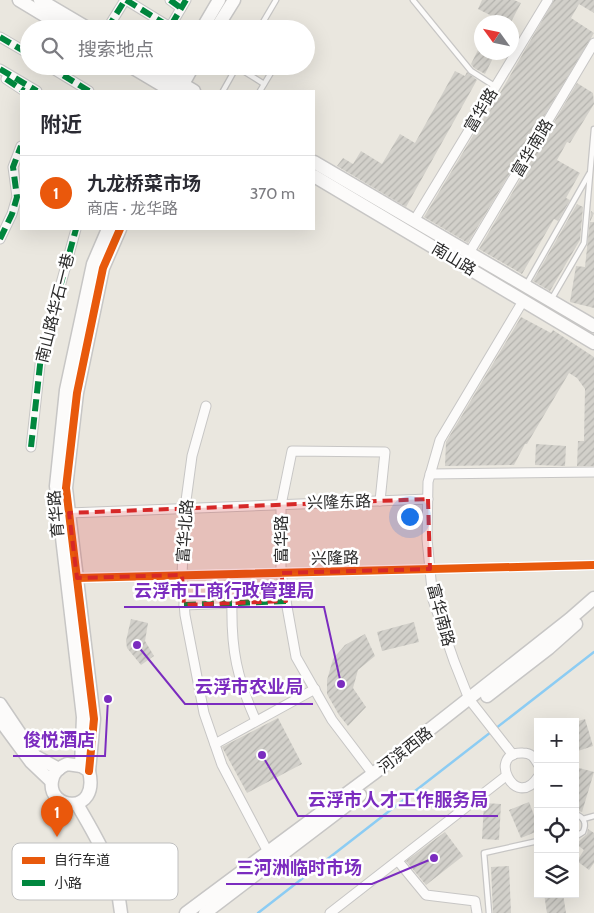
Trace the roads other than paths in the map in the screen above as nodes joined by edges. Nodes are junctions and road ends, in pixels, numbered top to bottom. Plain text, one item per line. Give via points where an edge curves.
1 (19, 0) edge
2 (40, 0) edge
3 (126, 0) edge
4 (170, 0) edge
5 (219, 0) edge
6 (234, 0) edge
7 (276, 0) edge
8 (413, 0) edge
9 (548, 0) edge
10 (183, 4) edge
11 (52, 20) edge
12 (74, 20) edge
13 (113, 20) edge
14 (160, 20) edge
15 (174, 20) edge
16 (207, 20) edge
17 (222, 20) edge
18 (264, 20) edge
19 (0, 37) edge
20 (594, 44) edge
21 (20, 49) edge
22 (0, 69) edge
23 (0, 75) edge
24 (63, 75) edge
25 (152, 75) edge
26 (158, 75) edge
27 (184, 75) edge
28 (194, 75) edge
29 (232, 75) edge
30 (250, 75) edge
31 (270, 75) edge
32 (264, 84) junction
33 (172, 85) edge
34 (496, 87) junction
35 (22, 90) edge
36 (35, 90) edge
37 (87, 90) edge
38 (190, 90) edge
39 (200, 90) edge
40 (224, 90) edge
41 (261, 90) edge
42 (594, 129) edge
43 (20, 149) edge
44 (315, 163) edge
45 (590, 173) junction
46 (315, 177) edge
47 (414, 221) junction
48 (76, 230) edge
49 (108, 230) edge
50 (120, 230) edge
51 (0, 240) edge
52 (469, 253) junction
53 (525, 286) junction
54 (524, 301) junction
55 (550, 301) junction
56 (594, 326) edge
57 (594, 343) edge
58 (206, 406) dead end
59 (31, 447) dead end
60 (594, 472) edge
61 (430, 474) junction
62 (428, 498) junction
63 (380, 500) junction
64 (280, 505) junction
65 (185, 508) junction
66 (69, 513) junction
67 (594, 565) edge
68 (430, 569) junction
69 (281, 573) junction
70 (182, 575) junction
71 (77, 578) junction
72 (594, 598) edge
73 (286, 600) junction
74 (232, 603) junction
75 (184, 605) junction
76 (594, 609) edge
77 (314, 689) junction
78 (0, 704) edge
79 (474, 706) junction
80 (0, 720) edge
81 (256, 722) junction
82 (214, 744) junction
83 (510, 751) junction
84 (538, 763) edge
85 (59, 769) junction
86 (85, 769) junction
87 (373, 774) junction
88 (506, 776) junction
89 (51, 782) junction
90 (534, 783) edge
91 (77, 804) junction
92 (579, 816) edge
93 (594, 816) edge
94 (583, 818) junction
95 (579, 835) edge
96 (534, 842) edge
97 (98, 843) edge
98 (268, 852) junction
99 (398, 861) junction
100 (120, 900) edge
101 (121, 913) edge
102 (186, 913) edge
103 (206, 913) edge
104 (330, 913) edge
105 (476, 913) edge
106 (489, 913) edge

1 - 11 street
2 - 12 street
3 - 13 street
3 - 14 street
4 - 10 street
5 - 16 street
6 - 17 street
7 - 18 lane
8 - 34 lane via 471,71
9 - 34 street, 富华路
10 - 15 street
19 - 21 street
20 - 52 street, 富华南路
22 - 36 street
23 - 35 street
24 - 37 street
25 - 33 street via 156,87
26 - 33 street
27 - 33 street
28 - 39 street
29 - 40 lane
30 - 32 lane
31 - 32 lane
32 - 41 lane
33 - 38 street
34 - 47 street, 富华路
42 - 45 lane
43 - 51 street via 13,167 18,197
44 - 47 street, 南山路
45 - 53 lane
45 - 55 lane via 584,243
46 - 54 street, 南山路
47 - 52 street, 南山路
48 - 59 street, 南山路华石一巷 via 41,356
49 - 86 street, 育华路 via 93,264 66,390 56,486 83,717
50 - 66 street, 育华路 via 103,268 77,393 66,488
52 - 53 street, 南山路
53 - 55 street, 南山路
54 - 57 street, 南山路
54 - 61 street, 富华南路 via 440,440
55 - 56 street, 南山路
58 - 65 street, 富华北路 via 192,456
60 - 61 street
61 - 62 street, 富华南路
62 - 63 street, 兴隆东路
62 - 68 street, 富华南路
63 - 64 street, 兴隆东路
63 - 64 street, 富华路 via 385,452 292,452
64 - 65 street, 兴隆东路
64 - 69 street, 富华路
65 - 66 street, 兴隆东路
65 - 70 street, 富华北路
66 - 71 street, 育华路
67 - 68 street, 兴隆路
68 - 69 street, 兴隆路
68 - 79 street, 富华南路 via 433,600
69 - 70 street, 兴隆路
69 - 73 street, 富华路
70 - 71 street, 兴隆路
70 - 75 street, 富华北路
71 - 86 street, 育华路 via 94,719
72 - 79 street, 河滨西路
73 - 74 street
73 - 77 street, 富华路 via 296,657
74 - 75 street
74 - 81 street via 231,634 236,665
75 - 82 street, 富华北路 via 204,713
76 - 79 street, 河滨西路
77 - 81 street
77 - 87 street, 富华路 via 332,720
78 - 85 street via 35,756
79 - 83 street, 富华南路
79 - 87 street, 河滨西路
79 - 103 street, 河滨西路
80 - 89 street via 31,762
81 - 82 street
82 - 98 street, 富华北路
83 - 84 street via 526,753
83 - 88 street via 505,766
85 - 86 street via 67,764
85 - 89 street
86 - 91 street via 92,784 84,800
87 - 98 street, 河滨西路
88 - 90 street via 517,787
88 - 99 street
89 - 91 street via 60,801
91 - 97 street
92 - 94 lane
93 - 94 lane
94 - 95 lane via 585,828
96 - 106 lane via 484,853
98 - 102 street, 河滨西路
99 - 104 street
99 - 105 street via 426,895 475,900
100 - 101 street

